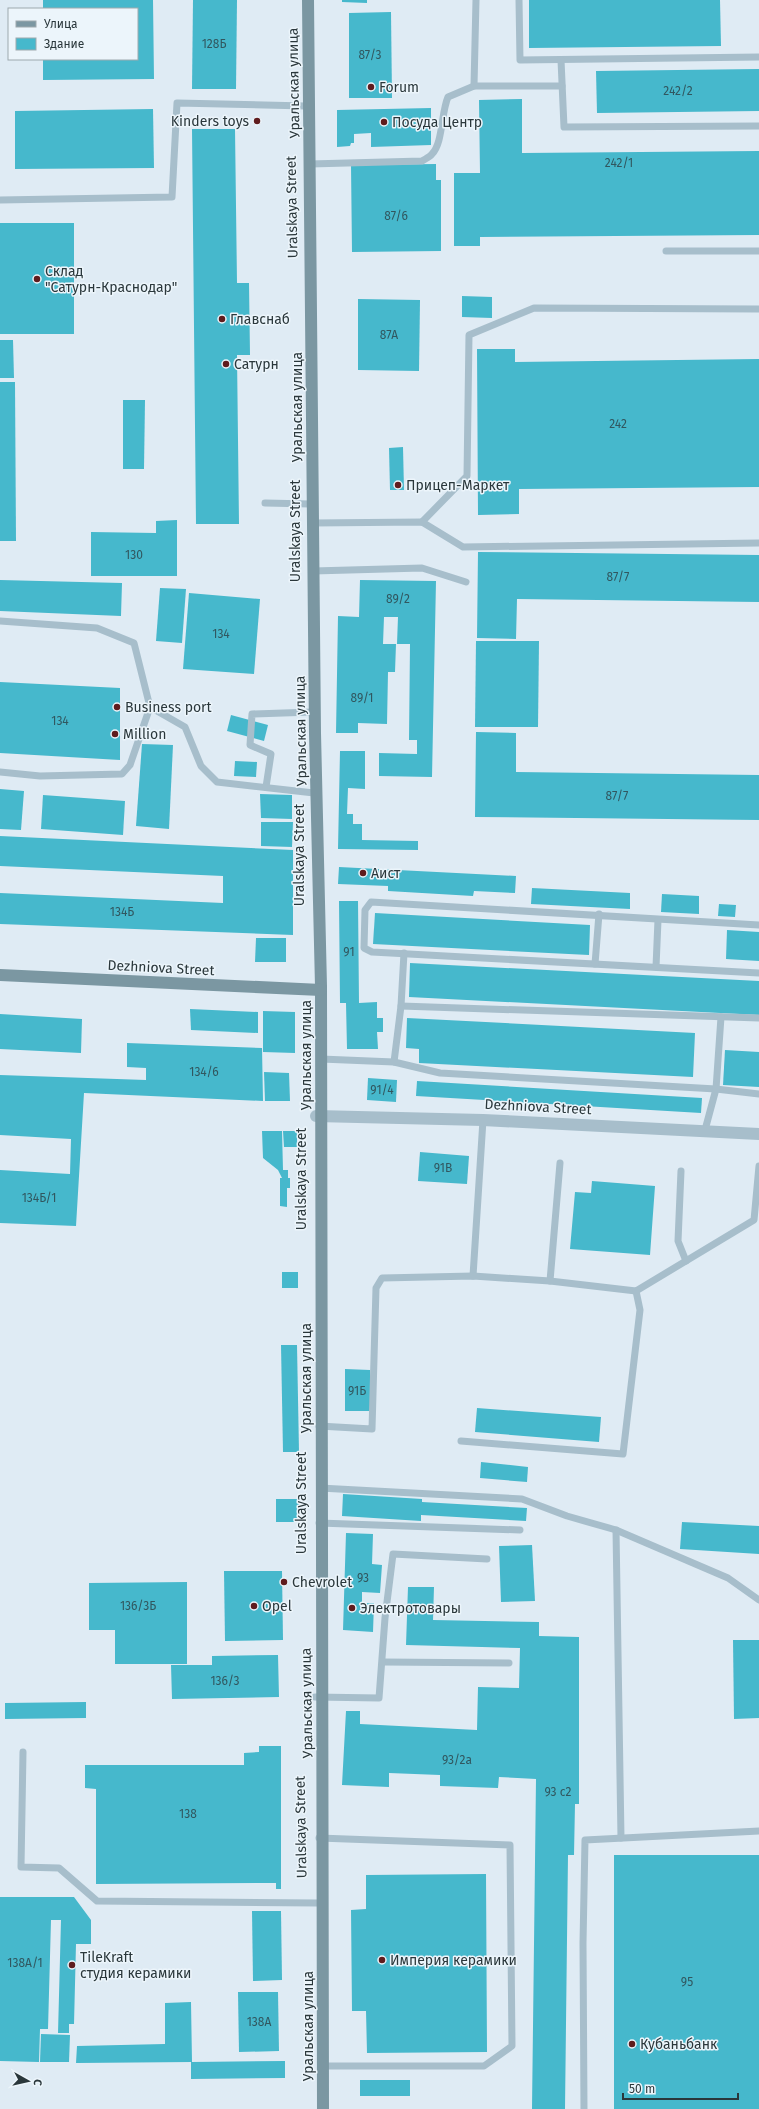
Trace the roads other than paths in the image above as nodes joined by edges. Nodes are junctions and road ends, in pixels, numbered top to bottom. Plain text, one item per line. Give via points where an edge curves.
1 (307, 0) edge
2 (476, 0) edge
3 (519, 0) edge
4 (759, 57) edge
5 (561, 60) junction
6 (474, 86) junction
7 (562, 86) junction
8 (308, 105) junction
9 (759, 126) edge
10 (308, 164) junction
11 (0, 200) edge
12 (666, 251) dead end
13 (759, 251) edge
14 (759, 309) edge
15 (265, 502) dead end
16 (310, 504) junction
17 (422, 522) junction
18 (312, 524) junction
19 (759, 543) edge
20 (314, 571) junction
21 (466, 582) dead end
22 (0, 621) edge
23 (150, 707) junction
24 (312, 712) junction
25 (0, 772) edge
26 (266, 787) junction
27 (314, 793) junction
28 (599, 914) junction
29 (658, 920) junction
30 (759, 925) edge
31 (404, 953) junction
32 (595, 964) junction
33 (656, 967) junction
34 (759, 973) edge
35 (0, 975) edge
36 (318, 990) junction
37 (401, 1006) junction
38 (721, 1017) junction
39 (759, 1018) edge
40 (321, 1059) junction
41 (394, 1062) junction
42 (716, 1089) junction
43 (759, 1094) edge
44 (319, 1116) junction
45 (483, 1120) junction
46 (705, 1130) junction
47 (759, 1134) edge
48 (560, 1163) dead end
49 (759, 1166) edge
50 (681, 1171) dead end
51 (686, 1261) junction
52 (473, 1276) junction
53 (550, 1281) junction
54 (636, 1291) junction
55 (318, 1426) junction
56 (461, 1441) dead end
57 (319, 1488) junction
58 (319, 1523) junction
59 (520, 1530) dead end
60 (616, 1530) junction
61 (487, 1559) dead end
62 (759, 1600) edge
63 (383, 1662) junction
64 (509, 1663) dead end
65 (318, 1697) junction
66 (23, 1752) dead end
67 (759, 1831) edge
68 (320, 1838) junction
69 (621, 1838) junction
70 (320, 1903) junction
71 (320, 2066) junction
72 (317, 2109) edge
73 (323, 2109) edge
74 (584, 2109) edge

1 - 8 main road, Uralskaya Street
2 - 6 lane
3 - 5 lane via 520,60
4 - 5 lane
5 - 7 lane
6 - 7 lane
6 - 10 lane via 448,97 443,107 438,143 433,154 422,161
7 - 9 lane via 564,126
8 - 10 main road, Uralskaya Street
8 - 11 lane via 176,103 172,197
10 - 16 main road, Uralskaya Street
10 - 18 main road, Уральская улица
12 - 13 lane
14 - 17 lane via 534,308 470,335 467,476
15 - 16 lane
16 - 18 main road, Uralskaya Street
17 - 18 lane
17 - 19 lane via 463,547
18 - 20 main road, Уральская улица
18 - 24 main road, Uralskaya Street
20 - 21 lane via 422,568
20 - 36 main road, Уральская улица
22 - 23 lane via 97,628 134,642
23 - 25 lane via 130,764 122,774 40,776
23 - 26 lane via 186,727 201,766 217,782
24 - 26 lane via 252,714 250,745 271,754
24 - 27 main road, Uralskaya Street
26 - 27 lane
27 - 36 main road, Uralskaya Street
28 - 29 lane
28 - 31 lane via 371,902 365,910 364,948 372,952
28 - 32 lane
29 - 30 lane
29 - 33 lane
31 - 32 lane
31 - 37 lane
32 - 33 lane
33 - 34 lane
35 - 36 main road, Dezhniova Street
36 - 40 main road, Уральская улица
36 - 44 main road, Uralskaya Street
37 - 38 lane
37 - 41 lane
38 - 39 lane
38 - 42 lane
40 - 41 lane
40 - 44 main road, Уральская улица
41 - 42 lane via 440,1073
42 - 43 lane
42 - 46 lane
44 - 45 street, Dezhniova Street
44 - 55 main road, Uralskaya Street
45 - 46 street, Dezhniova Street
45 - 52 lane
46 - 47 street, Dezhniova Street
48 - 53 lane
49 - 51 lane via 754,1220
50 - 51 lane via 678,1241
51 - 54 lane
52 - 53 lane
52 - 55 lane via 382,1278 376,1288 372,1429
53 - 54 lane
54 - 56 lane via 640,1310 623,1454
55 - 57 main road, Uralskaya Street
57 - 58 main road, Uralskaya Street
57 - 60 lane via 522,1499 567,1516
58 - 59 lane
58 - 65 main road, Uralskaya Street
60 - 62 lane via 728,1578
60 - 69 lane
61 - 63 lane via 394,1554 385,1618
63 - 64 lane
63 - 65 lane via 379,1698
65 - 68 main road, Uralskaya Street
66 - 70 lane via 21,1867 59,1868 97,1901
67 - 69 lane
68 - 70 main road, Uralskaya Street
68 - 71 lane via 510,1845 512,2046 484,2066
69 - 74 lane via 585,1840
70 - 71 main road, Uralskaya Street
71 - 72 main road, Uralskaya Street
71 - 73 main road, Уральская улица

